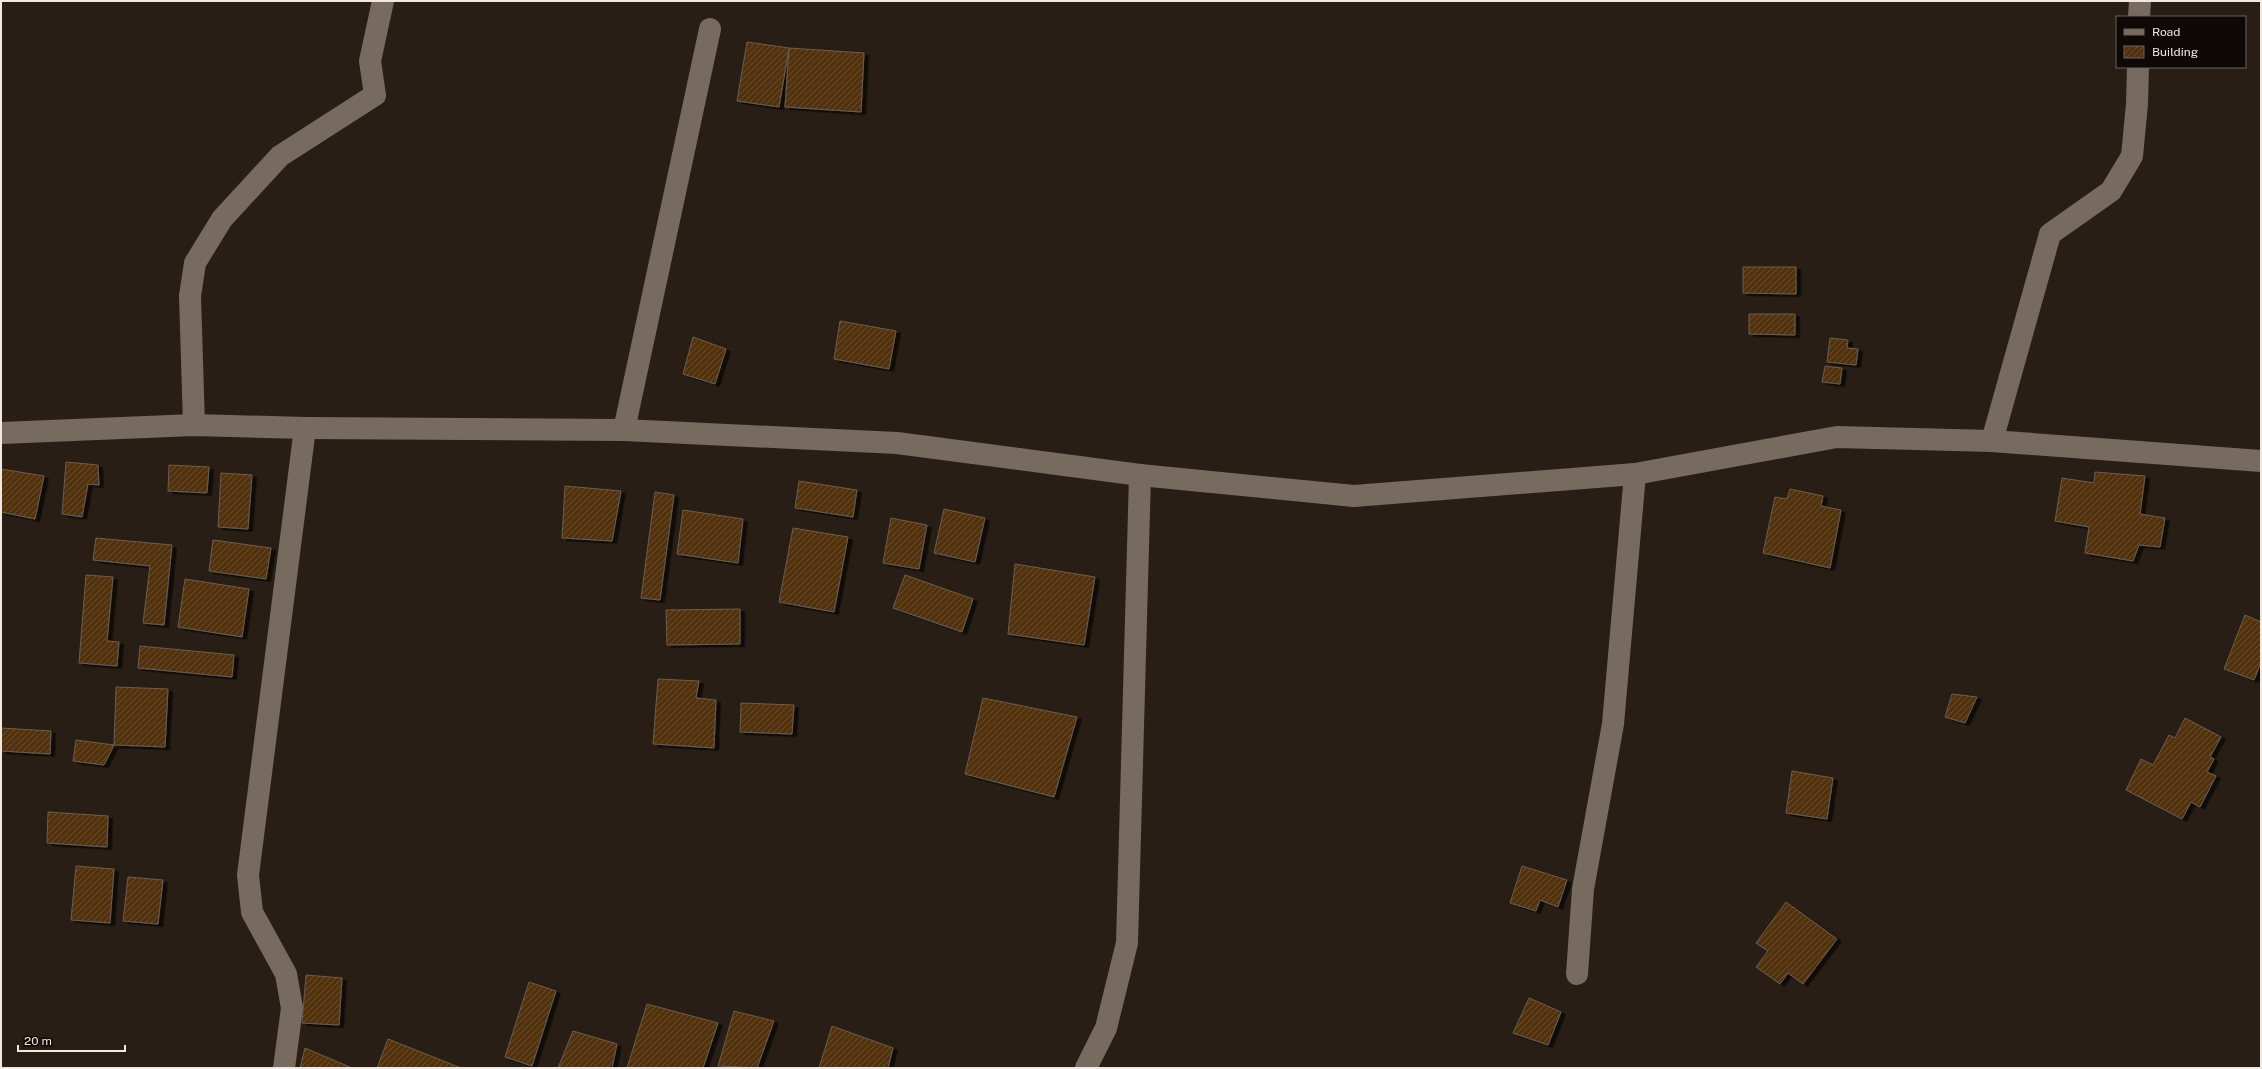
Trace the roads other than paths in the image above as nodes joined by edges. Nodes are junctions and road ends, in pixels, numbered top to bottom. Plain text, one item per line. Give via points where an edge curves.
1 (383, 1) edge
2 (2140, 1) edge
3 (2139, 16) edge
4 (710, 30) dead end
5 (2138, 68) edge
6 (194, 425) junction
7 (305, 428) junction
8 (624, 430) junction
9 (1, 433) edge
10 (1992, 441) junction
11 (2261, 461) edge
12 (1635, 474) junction
13 (1140, 475) junction
14 (1577, 974) dead end
15 (284, 1068) edge
16 (1086, 1068) edge

1 - 6 street via 370,62 375,95 280,156 222,219 195,263 190,296
2 - 3 street
4 - 8 street
5 - 10 street via 2132,156 2111,191 2050,234
6 - 7 street
6 - 9 street
7 - 8 street
7 - 15 street via 248,875 252,912 286,974 292,1008
8 - 13 street via 896,443
10 - 11 street
10 - 12 street via 1837,437
12 - 13 street via 1354,496
12 - 14 street via 1613,724 1583,889
13 - 16 street via 1127,943 1106,1028

